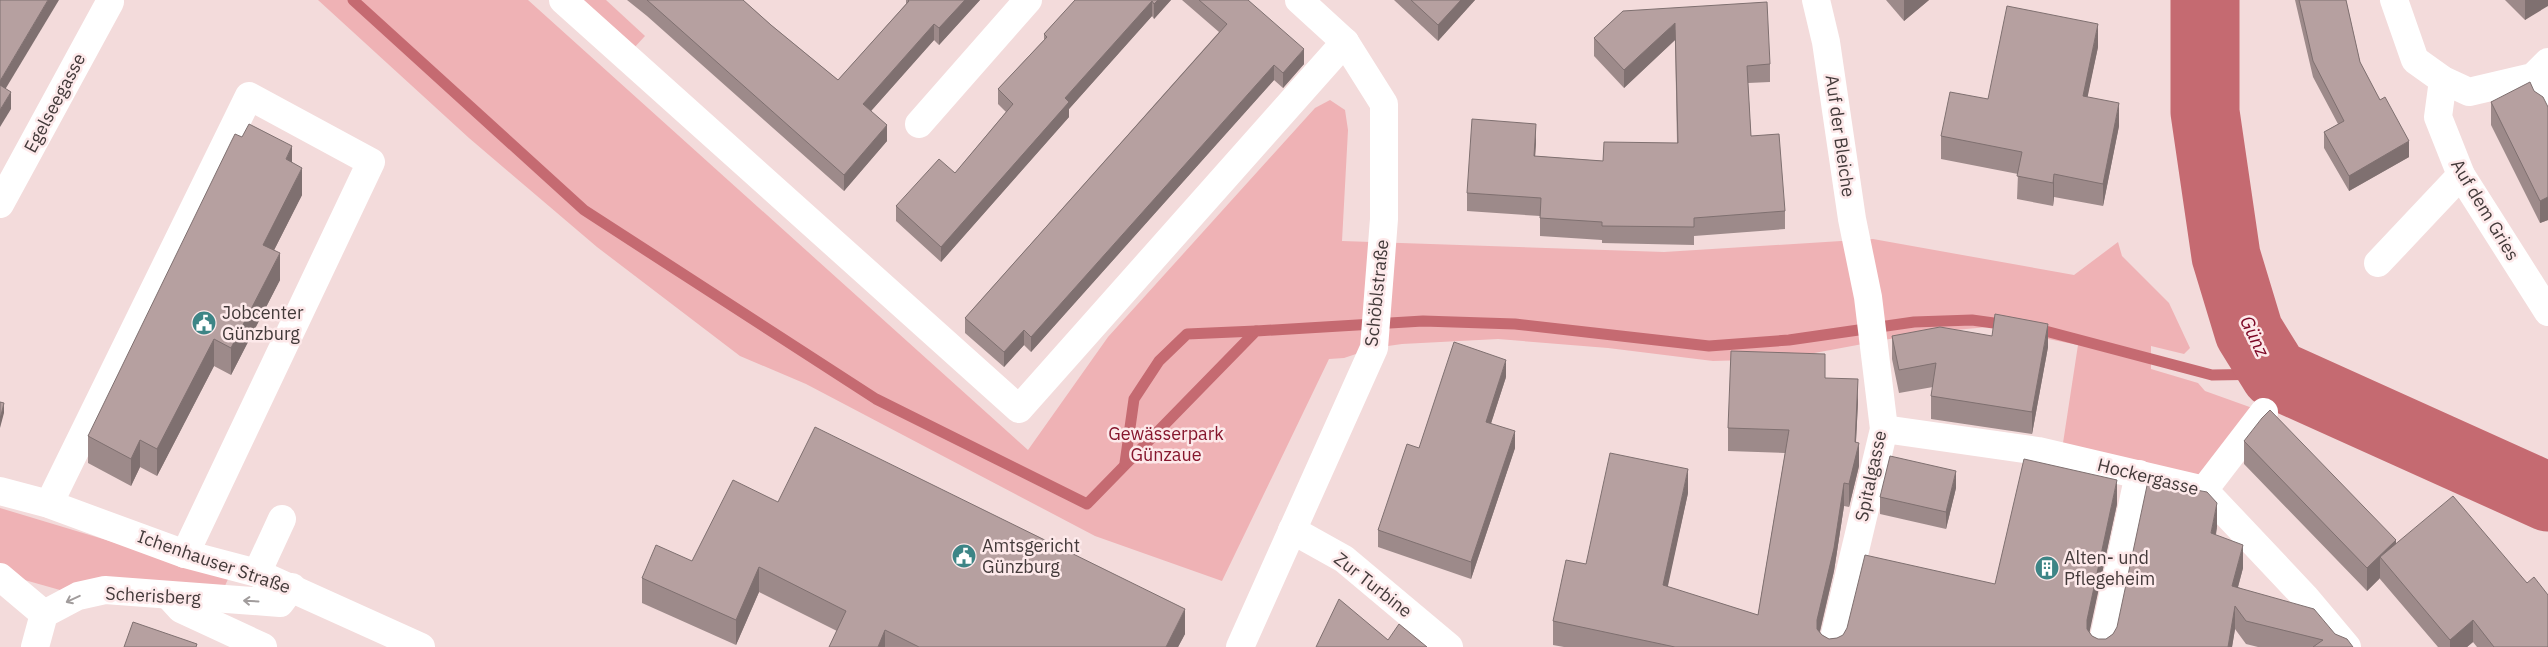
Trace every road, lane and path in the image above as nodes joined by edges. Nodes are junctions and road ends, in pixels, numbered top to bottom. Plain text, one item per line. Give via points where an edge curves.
1 (563, 0) edge
2 (1028, 0) edge
3 (1299, 0) edge
4 (1816, 0) edge
5 (2394, 0) edge
6 (110, 2) dead end
7 (1345, 42) junction
8 (2541, 70) edge
9 (2443, 80) junction
10 (2548, 106) edge
11 (919, 124) dead end
12 (2461, 175) junction
13 (0, 204) edge
14 (2378, 263) dead end
15 (1865, 285) joint
16 (2548, 312) edge
17 (2264, 412) dead end
18 (1884, 428) junction
19 (2139, 474) junction
20 (2204, 490) junction
21 (0, 491) edge
22 (50, 504) junction
23 (282, 519) dead end
24 (1292, 530) junction
25 (185, 554) junction
26 (257, 573) junction
27 (0, 577) edge
28 (292, 587) junction
29 (169, 596) junction
30 (44, 614) junction
31 (35, 647) edge
32 (263, 647) edge
33 (421, 647) edge
34 (1240, 647) edge
35 (1449, 647) edge
36 (1832, 647) edge
37 (2102, 647) edge
38 (2348, 647) edge

1 - 7 street via 1019,409
2 - 11 street
3 - 7 street, Schöblstraße
4 - 15 street, Auf der Bleiche via 1826,42
5 - 9 street via 2415,60
6 - 13 street, Egelseegasse
7 - 24 street, Schöblstraße via 1384,104 1384,219 1374,348
8 - 9 street via 2469,92
8 - 10 street
9 - 12 street, Auf dem Gries via 2438,118
12 - 14 street
12 - 16 street, Auf dem Gries
15 - 18 street, Spitalgasse
17 - 20 street
18 - 19 street, Hockergasse via 2038,451
18 - 36 street, Spitalgasse
19 - 20 street, Hockergasse
19 - 37 street
20 - 38 street, Hockergasse
21 - 22 street, Ichenhauser Straße
22 - 25 street, Ichenhauser Straße
22 - 25 street via 249,96 371,162
23 - 26 street
24 - 34 street, Schöblstraße
24 - 35 street, Zur Turbine via 1344,559
25 - 26 street, Ichenhauser Straße
26 - 28 street, Ichenhauser Straße
27 - 30 street
28 -> 29 street, Scherisberg via 280,603
28 - 33 street, Ichenhauser Straße
29 -> 30 street, Scherisberg via 104,590 78,596
29 - 32 street via 182,609
30 - 31 street

